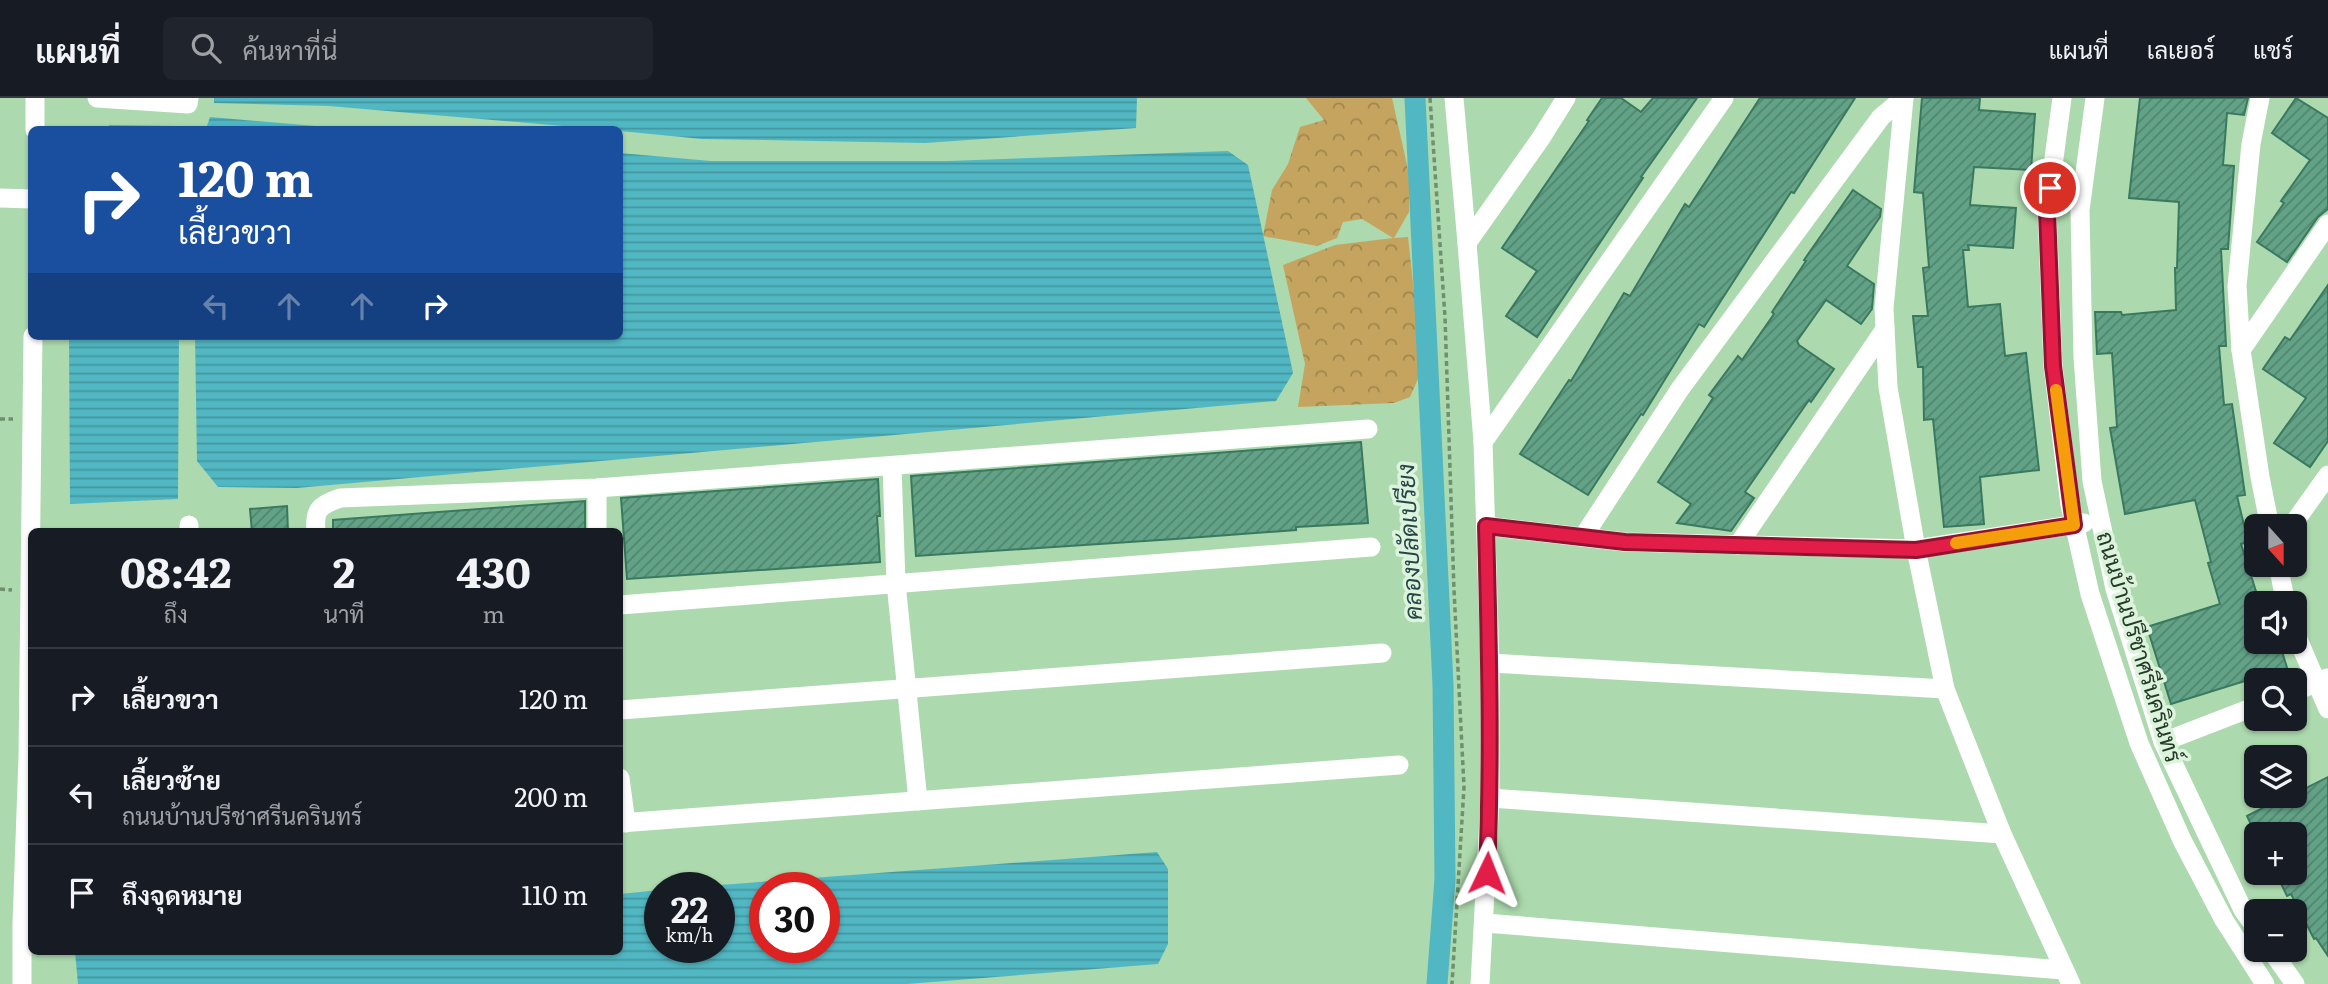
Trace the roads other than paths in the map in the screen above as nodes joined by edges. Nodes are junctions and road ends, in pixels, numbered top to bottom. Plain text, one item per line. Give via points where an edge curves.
1 (35, 98) edge
2 (97, 98) edge
3 (189, 98) edge
4 (1454, 98) edge
5 (1566, 98) edge
6 (1724, 98) edge
7 (1904, 98) edge
8 (2062, 98) edge
9 (2095, 98) edge
10 (2260, 98) edge
11 (35, 126) edge
12 (0, 198) edge
13 (27, 199) edge
14 (2328, 224) edge
15 (1467, 243) junction
16 (1885, 328) junction
17 (33, 340) edge
18 (2241, 350) junction
19 (1368, 429) dead end
20 (1483, 442) junction
21 (892, 466) junction
22 (2328, 475) edge
23 (597, 488) junction
24 (2267, 514) edge
25 (2300, 514) edge
26 (2099, 521) junction
27 (2074, 525) junction
28 (1486, 526) junction
29 (32, 528) edge
30 (315, 528) edge
31 (597, 528) edge
32 (1583, 537) junction
33 (1738, 545) junction
34 (1371, 547) dead end
35 (1916, 550) junction
36 (896, 583) junction
37 (623, 605) edge
38 (1382, 653) dead end
39 (2307, 653) edge
40 (1490, 663) junction
41 (2322, 680) edge
42 (906, 689) junction
43 (1945, 689) junction
44 (2328, 709) edge
45 (623, 710) edge
46 (2244, 711) edge
47 (2163, 742) junction
48 (1399, 765) dead end
49 (28, 797) edge
50 (1490, 798) junction
51 (918, 801) junction
52 (623, 823) edge
53 (2002, 834) junction
54 (2244, 910) edge
55 (1485, 923) junction
56 (2279, 962) edge
57 (2067, 977) edge
58 (22, 984) edge
59 (1480, 984) edge
60 (2265, 984) edge
61 (2295, 984) edge

1 - 11 street
2 - 3 street via 188,104
4 - 15 street
5 - 15 street
6 - 20 street
7 - 16 street
7 - 32 street via 1881,117 1688,378
8 - 27 street, ถนนบ้านปรีชาศรีนครินทร์ via 2047,211 2053,366
9 - 26 street, ถนนบ้านปรีชาศรีนครินทร์ via 2080,209 2083,357
10 - 18 street via 2237,286
12 - 13 street
14 - 18 street
15 - 20 street
16 - 33 street
16 - 35 street via 1888,387
17 - 29 street
18 - 24 street
19 - 21 street
20 - 28 street
21 - 23 street
21 - 36 street
22 - 25 street
23 - 30 street via 340,498 322,505 314,517
23 - 31 street
26 - 27 street
26 - 47 street, ถนนบ้านปรีชาศรีนครินทร์ via 2115,589
27 - 35 street
27 - 60 street, ถนนบ้านปรีชาศรีนครินทร์ via 2090,594 2140,743 2188,852
28 - 32 street
28 - 40 street
32 - 33 street
33 - 35 street
34 - 36 street
35 - 43 street
36 - 37 street
36 - 42 street
38 - 42 street
39 - 41 street
40 - 43 street
40 - 50 street
41 - 44 street
42 - 45 street
42 - 51 street
43 - 53 street
46 - 47 street
47 - 54 street, ถนนบ้านปรีชาศรีนครินทร์
48 - 51 street
49 - 58 street
50 - 53 street
50 - 55 street
51 - 52 street
53 - 57 street
55 - 57 street
55 - 59 street
56 - 61 street

